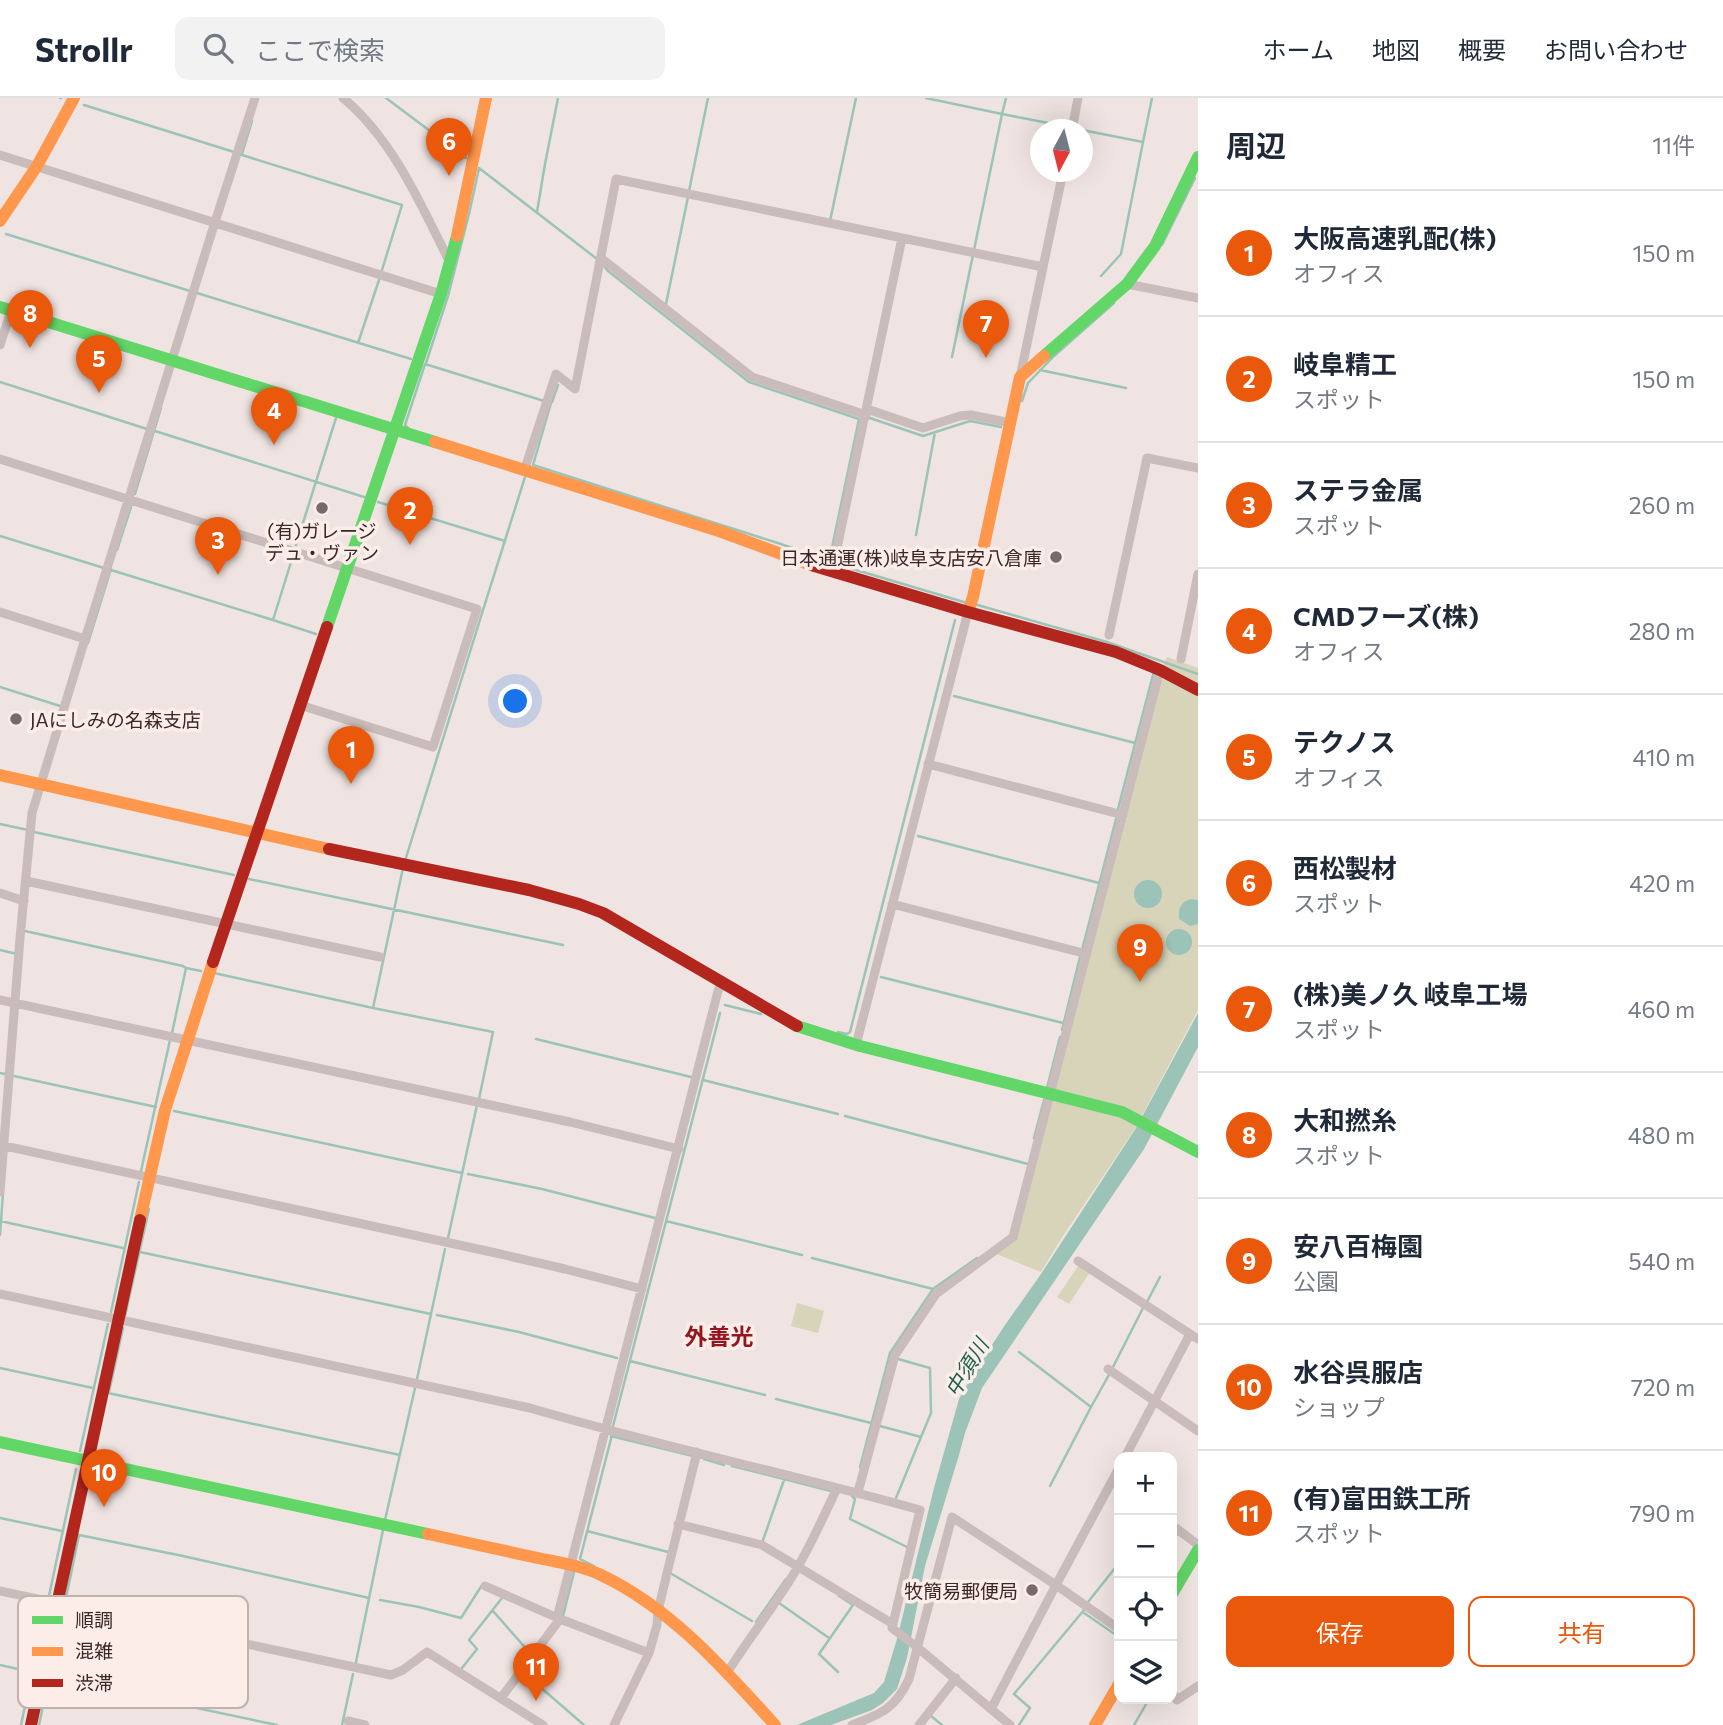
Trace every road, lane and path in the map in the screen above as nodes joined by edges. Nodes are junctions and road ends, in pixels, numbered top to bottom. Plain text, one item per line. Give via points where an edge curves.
1 (74, 98) edge
2 (255, 98) edge
3 (342, 98) edge
4 (486, 98) edge
5 (1078, 98) edge
6 (1074, 119) edge
7 (0, 155) edge
8 (1198, 156) edge
9 (37, 166) junction
10 (1061, 182) edge
11 (0, 221) edge
12 (215, 222) junction
13 (902, 238) junction
14 (601, 258) junction
15 (450, 262) junction
16 (1043, 267) junction
17 (1127, 284) junction
18 (441, 294) junction
19 (1198, 299) edge
20 (6, 309) edge
21 (0, 345) edge
22 (172, 361) junction
23 (1020, 377) junction
24 (866, 412) junction
25 (1011, 423) junction
26 (394, 430) junction
27 (0, 459) edge
28 (1198, 468) edge
29 (524, 471) junction
30 (130, 500) junction
31 (348, 567) junction
32 (833, 567) junction
33 (1198, 573) edge
34 (970, 606) junction
35 (0, 612) edge
36 (1109, 635) dead end
37 (85, 639) junction
38 (1181, 659) dead end
39 (1160, 670) junction
40 (1198, 690) edge
41 (300, 705) junction
42 (928, 764) junction
43 (0, 775) edge
44 (40, 784) junction
45 (1123, 815) junction
46 (257, 832) junction
47 (26, 881) junction
48 (0, 893) edge
49 (24, 901) junction
50 (892, 904) junction
51 (226, 924) junction
52 (1087, 954) junction
53 (380, 957) dead end
54 (722, 983) junction
55 (0, 1000) edge
56 (15, 1003) junction
57 (187, 1040) junction
58 (856, 1045) junction
59 (1051, 1095) junction
60 (2, 1145) edge
61 (679, 1149) junction
62 (1198, 1152) edge
63 (149, 1178) junction
64 (0, 1192) edge
65 (1078, 1261) dead end
66 (642, 1289) junction
67 (0, 1294) edge
68 (118, 1319) junction
69 (1194, 1336) edge
70 (1108, 1369) dead end
71 (1154, 1401) junction
72 (606, 1430) junction
73 (1198, 1431) edge
74 (0, 1442) edge
75 (697, 1451) junction
76 (1128, 1452) edge
77 (87, 1462) junction
78 (1114, 1487) edge
79 (837, 1488) junction
80 (858, 1493) junction
81 (678, 1524) junction
82 (1177, 1529) edge
83 (1198, 1548) edge
84 (571, 1565) junction
85 (798, 1567) junction
86 (1056, 1585) junction
87 (1177, 1585) edge
88 (485, 1586) dead end
89 (0, 1591) edge
90 (24, 1596) edge
91 (58, 1596) edge
92 (658, 1611) junction
93 (559, 1618) junction
94 (1114, 1626) edge
95 (895, 1628) junction
96 (248, 1644) edge
97 (914, 1645) junction
98 (649, 1653) junction
99 (727, 1673) junction
100 (956, 1678) junction
101 (1198, 1686) edge
102 (1114, 1693) edge
103 (501, 1698) junction
104 (1177, 1700) edge
105 (991, 1709) junction
106 (348, 1721) dead end
107 (1006, 1724) edge
108 (365, 1725) edge
109 (543, 1725) edge
110 (614, 1725) edge
111 (775, 1725) edge
112 (852, 1725) edge
113 (919, 1725) edge
114 (1095, 1725) edge

1 - 9 street
2 - 12 street
3 - 15 street via 388,146
4 - 15 street
5 - 6 street
7 - 9 street
8 - 17 street via 1156,246
9 - 11 street
9 - 12 street
10 - 16 street
12 - 18 street
12 - 22 street
13 - 14 street via 616,179
13 - 16 street
13 - 24 street
14 - 24 street via 752,376
14 - 29 street via 575,389 556,374
15 - 18 street
16 - 23 street
17 - 19 street
17 - 23 street
18 - 26 street
20 - 21 street
20 - 22 street
22 - 26 street
22 - 30 street
23 - 25 street
24 - 25 street via 923,428 971,415
24 - 32 street
25 - 34 street
26 - 29 street
26 - 31 street
27 - 30 street
28 - 36 street via 1147,458
29 - 32 street
30 - 31 street
30 - 37 street
31 - 41 street
31 - 41 street via 478,609 433,747
32 - 34 street
33 - 38 street
34 - 39 street
34 - 42 street
35 - 37 street
37 - 44 street
39 - 40 street
39 - 45 street
41 - 46 street
42 - 45 street
42 - 50 street
43 - 44 street
44 - 46 street
44 - 47 street via 32,813
45 - 52 street
46 - 51 street
46 - 54 street via 578,903
47 - 49 street
47 - 51 street
48 - 49 street
49 - 56 street
50 - 52 street
50 - 58 street
51 - 53 street
51 - 57 street
52 - 59 street
54 - 58 street via 797,1026
54 - 61 street
55 - 56 street
56 - 57 street
56 - 60 street
57 - 61 street
57 - 63 street
58 - 59 street
59 - 62 street via 1114,1110
59 - 80 street via 1013,1237 936,1294 895,1355
60 - 63 street
60 - 64 street
61 - 66 street
63 - 66 street
63 - 68 street
65 - 69 street
66 - 72 street
67 - 68 street
68 - 72 street via 530,1408
68 - 77 street
69 - 71 street
70 - 71 street
71 - 73 street
71 - 76 street
72 - 75 street
72 - 84 street
74 - 77 street
75 - 79 street
75 - 81 street
77 - 84 street
77 - 91 street
78 - 86 street
79 - 80 street
79 - 85 street
80 - 95 street via 920,1510
81 - 85 street via 762,1545
81 - 92 street
82 - 83 street
83 - 87 street
84 - 92 street via 599,1574
84 - 93 street
85 - 95 street
85 - 99 street
86 - 94 street
86 - 97 street via 953,1517
86 - 105 street
88 - 93 street
89 - 90 street
92 - 98 street
92 - 99 street
93 - 98 street
93 - 103 street
95 - 97 street
96 - 103 street via 391,1675 427,1652
97 - 100 street
97 - 112 street via 909,1679 897,1700 881,1713
98 - 110 street
99 - 111 street
100 - 105 street
100 - 113 street
101 - 104 street
102 - 114 street
103 - 109 street
105 - 107 street
106 - 108 street

